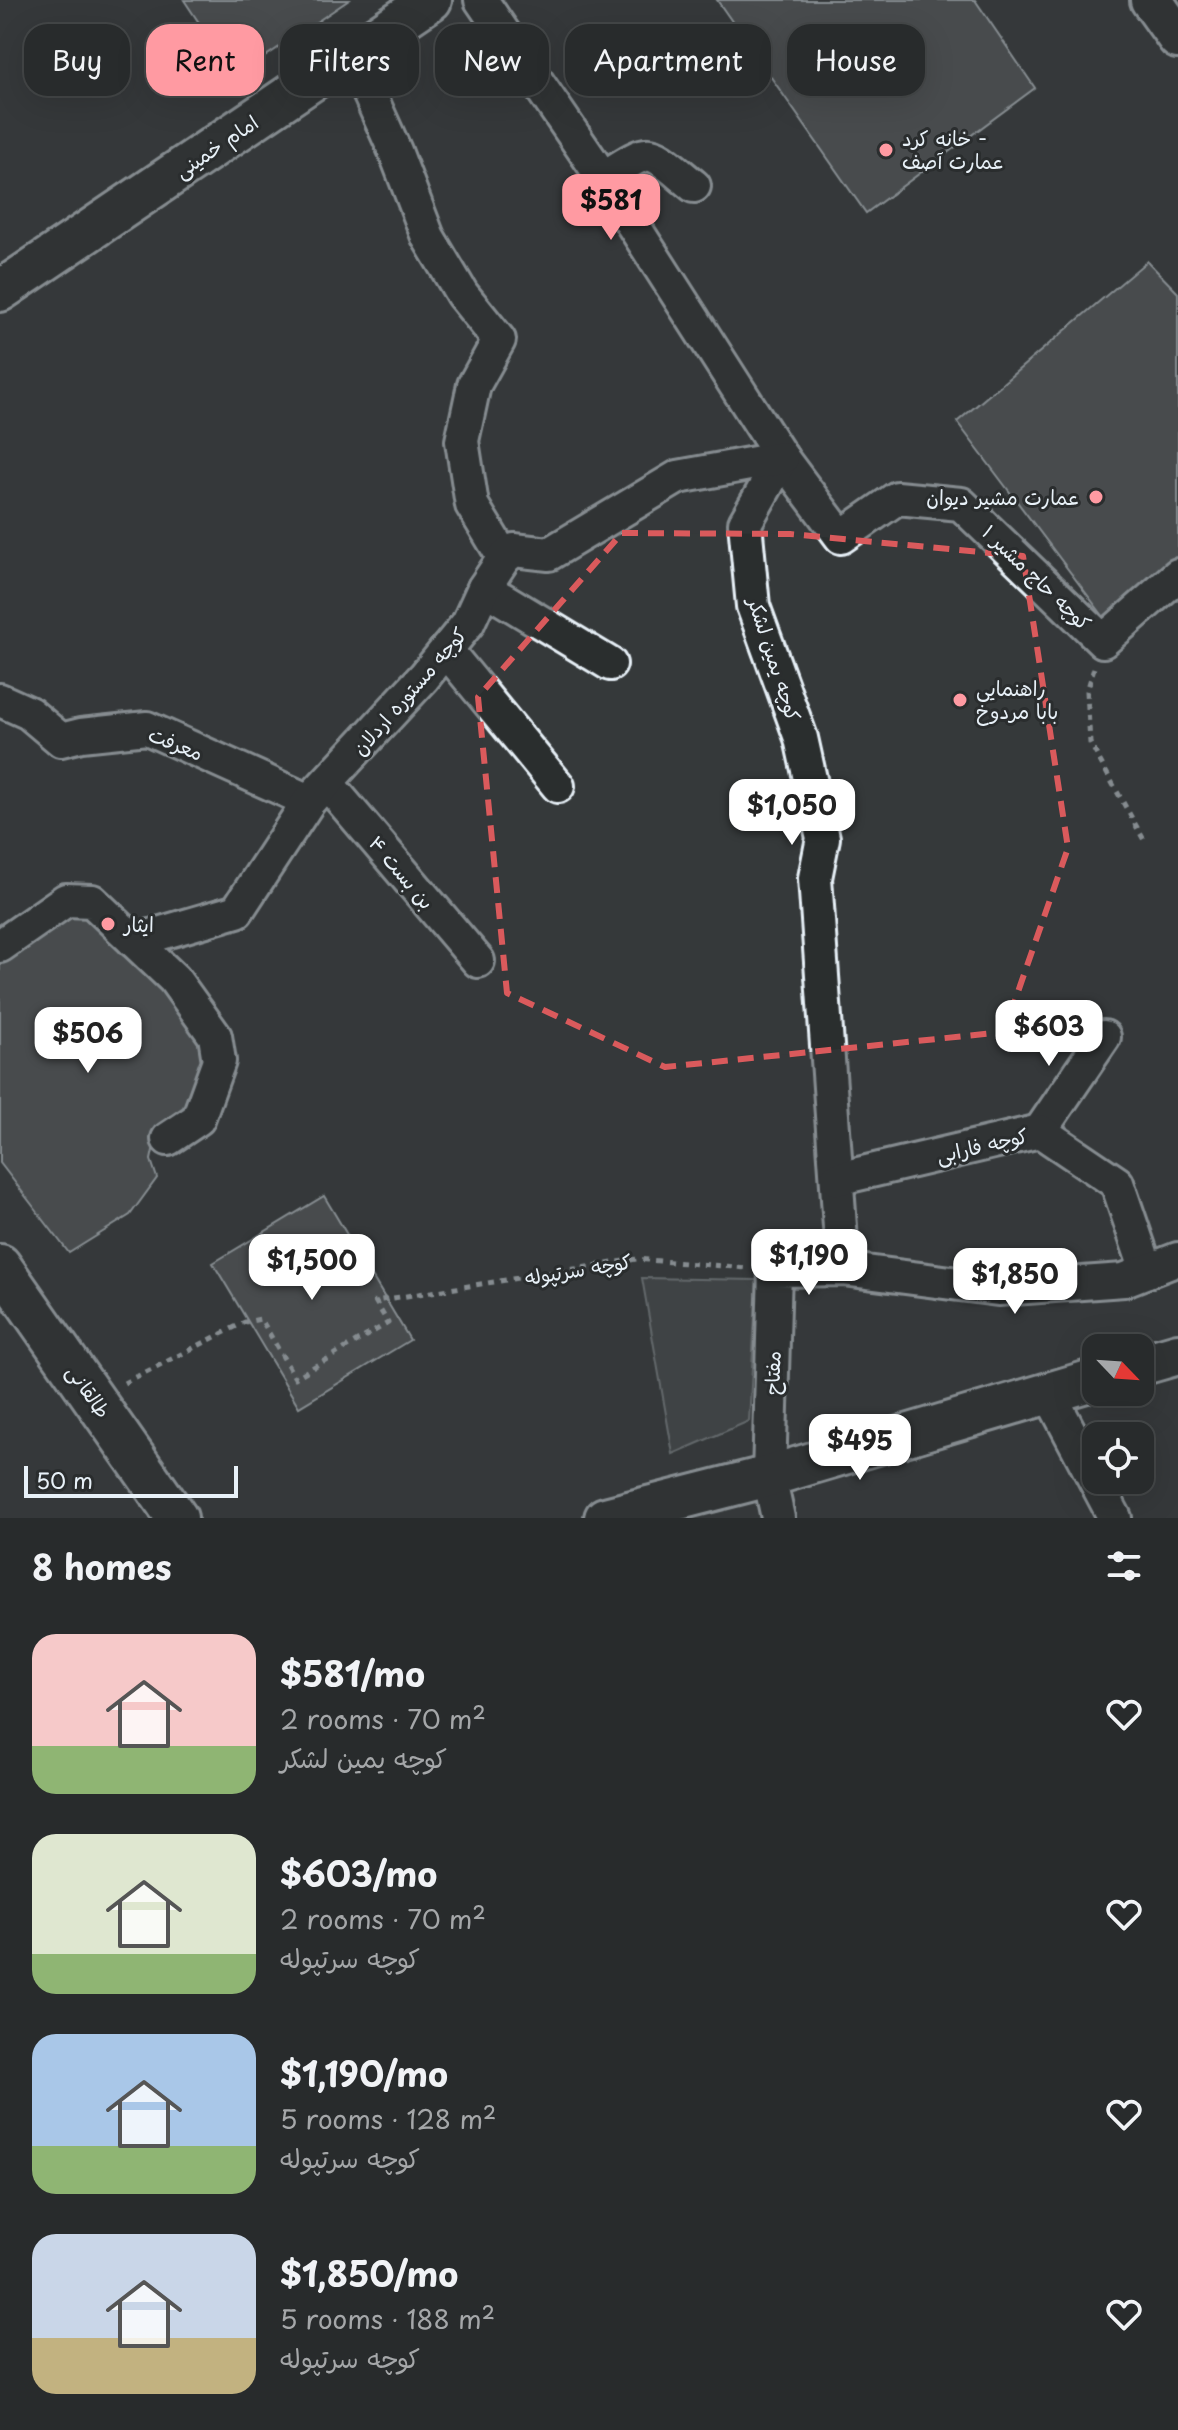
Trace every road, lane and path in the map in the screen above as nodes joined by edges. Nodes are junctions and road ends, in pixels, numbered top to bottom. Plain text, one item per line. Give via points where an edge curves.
1 (431, 0) edge
2 (481, 0) edge
3 (1151, 0) edge
4 (397, 24) edge
5 (1178, 38) edge
6 (291, 96) edge
7 (370, 96) edge
8 (603, 178) junction
9 (694, 186) dead end
10 (0, 291) edge
11 (782, 458) junction
12 (504, 558) junction
13 (1178, 575) edge
14 (484, 588) junction
15 (1103, 641) junction
16 (446, 650) junction
17 (610, 664) dead end
18 (0, 700) edge
19 (558, 786) dead end
20 (318, 792) junction
21 (1144, 840) dead end
22 (134, 941) junction
23 (0, 946) edge
24 (478, 961) dead end
25 (1104, 1037) dead end
26 (1040, 1131) junction
27 (168, 1139) dead end
28 (837, 1179) junction
29 (1178, 1259) edge
30 (0, 1265) edge
31 (843, 1269) junction
32 (775, 1270) junction
33 (1147, 1271) junction
34 (1178, 1354) edge
35 (1154, 1361) edge
36 (124, 1383) dead end
37 (1082, 1383) edge
38 (1049, 1393) junction
39 (769, 1476) junction
40 (177, 1518) edge
41 (605, 1518) edge
42 (778, 1518) edge
43 (1115, 1518) edge

1 - 4 main road, امام خمینی
2 - 8 street
3 - 5 main road
6 - 10 main road, امام خمینی
7 - 12 street via 428,237 462,294 499,340 474,385 462,441 472,505
8 - 9 street via 641,154 651,154
8 - 11 street
11 - 12 street via 678,477 549,554 514,550
11 - 15 street, کوچه حاج مشیر ۱ via 841,537 897,498 961,504
11 - 28 street, کوچه یمین لشکر via 745,523 753,606 801,738 823,838 815,878
12 - 14 street, کوچه مستوره اردلان
13 - 15 street, کوچه حاج مشیر ۱
14 - 16 street, کوچه مستوره اردلان via 468,623
14 - 17 street
15 - 21 path via 1087,691 1090,743
16 - 19 street
16 - 20 street, کوچه مستوره اردلان
18 - 20 street, معرفت via 29,713 61,740 147,728
20 - 22 street, کوچه مستوره اردلان via 237,911
20 - 24 street, بن بست ۴
22 - 23 street via 92,901 66,900
22 - 27 street via 174,979 215,1036 219,1061 198,1119
25 - 26 street
26 - 28 street, کوچه فارابی
26 - 33 street, کوچه فارابی via 1117,1183
28 - 31 street, کوچه یمین لشکر
29 - 33 street
30 - 40 main road, طالقانی
31 - 32 street
31 - 33 street via 998,1289 1124,1280
32 - 36 path, کوچه سرتپوله via 637,1259 375,1301 388,1323 295,1378 261,1319 245,1322
32 - 39 street, مفتاح
34 - 35 main road
37 - 38 main road
38 - 39 main road
38 - 43 street
39 - 41 main road
39 - 42 street, مفتاح

